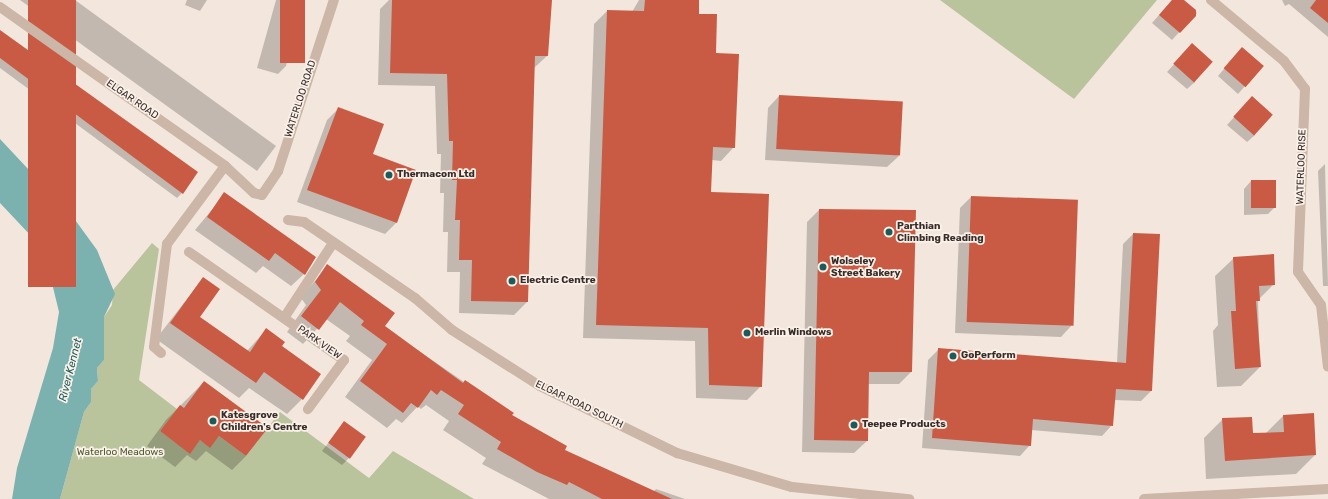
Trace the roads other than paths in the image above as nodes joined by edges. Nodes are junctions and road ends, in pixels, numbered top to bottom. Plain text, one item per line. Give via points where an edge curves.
1 (334, 0) edge
2 (1211, 0) edge
3 (0, 6) edge
4 (226, 166) junction
5 (262, 195) joint
6 (288, 220) dead end
7 (333, 243) junction
8 (189, 252) dead end
9 (284, 318) junction
10 (161, 353) dead end
11 (1328, 367) edge
12 (308, 409) dead end
13 (1328, 489) edge
14 (909, 499) edge
15 (1144, 499) edge

1 - 5 street, WATERLOO ROAD via 278,171
2 - 11 street, WATERLOO RISE via 1284,61 1305,89 1298,272 1321,305
3 - 4 street, ELGAR ROAD
4 - 5 street, ELGAR ROAD via 254,193
4 - 10 street via 167,244 154,347
6 - 7 street, ELGAR ROAD SOUTH via 304,222
7 - 9 street
7 - 14 street, ELGAR ROAD SOUTH via 415,298 452,330 540,386 677,453 792,487
8 - 9 street, PARK VIEW
9 - 12 street, PARK VIEW via 344,360
13 - 15 street

